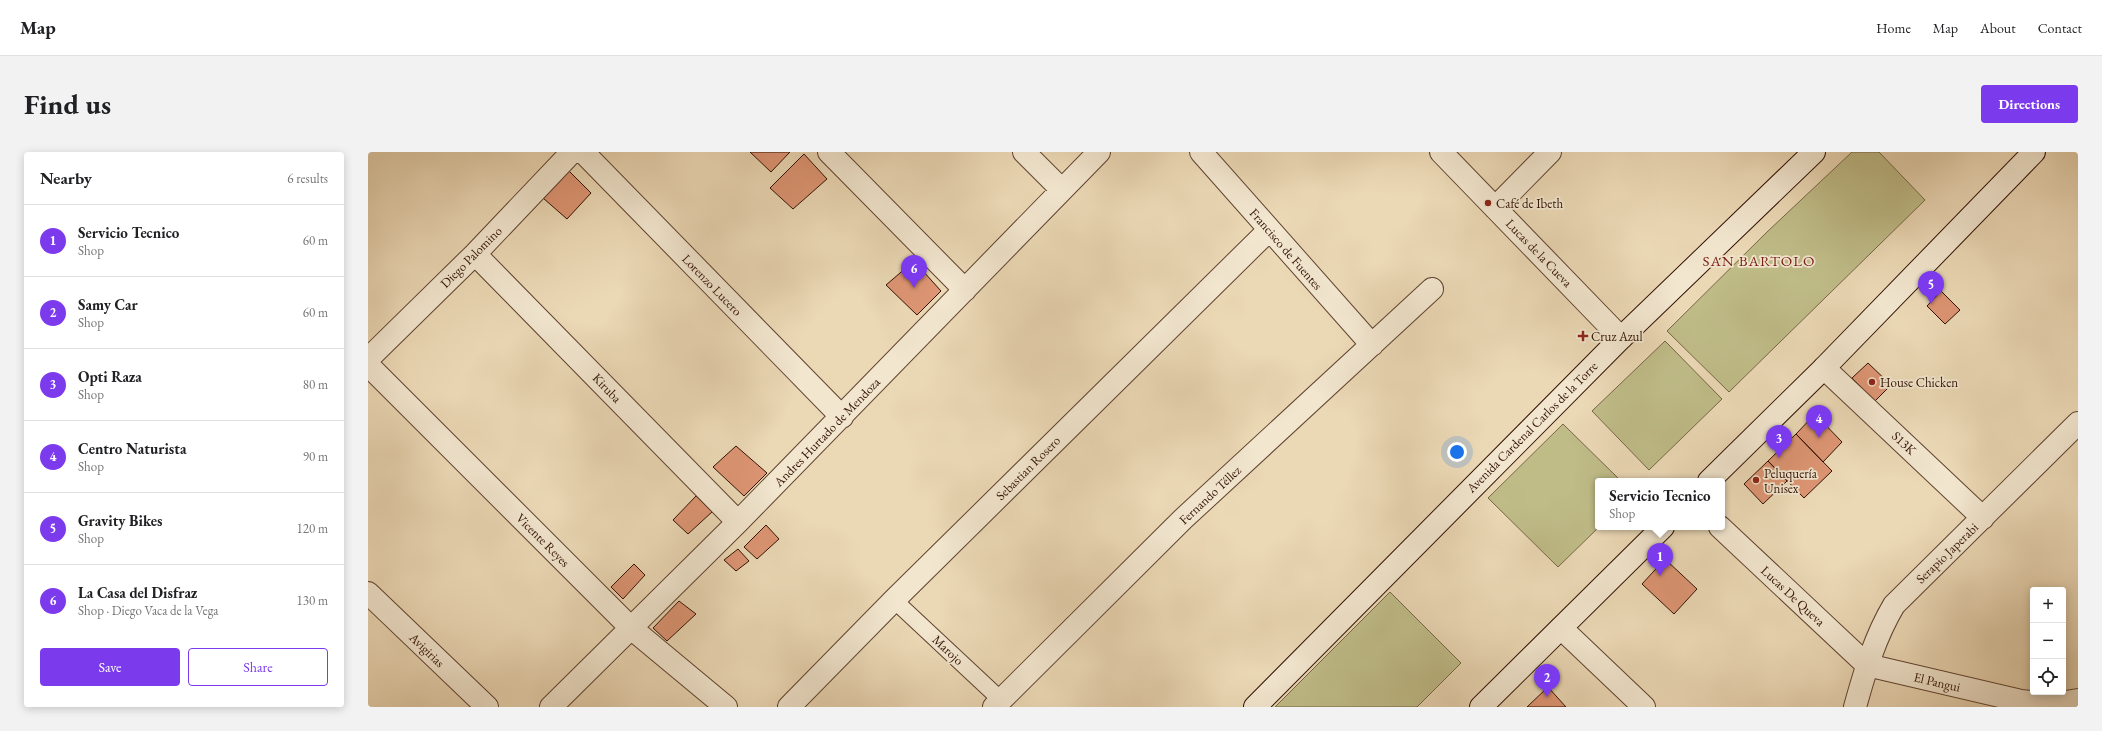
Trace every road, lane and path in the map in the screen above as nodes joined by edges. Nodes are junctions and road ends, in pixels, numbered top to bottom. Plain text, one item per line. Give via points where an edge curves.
1 (572, 152) edge
2 (582, 152) edge
3 (829, 152) edge
4 (1024, 152) edge
5 (1099, 152) edge
6 (1202, 152) edge
7 (1441, 152) edge
8 (1550, 152) edge
9 (1814, 152) edge
10 (2034, 152) edge
11 (1062, 190) junction
12 (1495, 208) junction
13 (1269, 230) junction
14 (475, 254) junction
15 (1432, 289) dead end
16 (965, 290) junction
17 (1621, 338) junction
18 (1372, 345) junction
19 (368, 359) edge
20 (368, 365) edge
21 (1824, 368) junction
22 (842, 417) junction
23 (2078, 423) edge
24 (1712, 478) edge
25 (1984, 518) junction
26 (738, 522) junction
27 (1660, 530) edge
28 (1723, 530) edge
29 (370, 600) edge
30 (894, 600) junction
31 (631, 628) junction
32 (1561, 628) junction
33 (1867, 665) junction
34 (2078, 700) edge
35 (997, 704) edge
36 (487, 707) edge
37 (550, 707) edge
38 (726, 707) edge
39 (789, 707) edge
40 (1255, 707) edge
41 (1481, 707) edge
42 (1644, 707) edge
43 (1855, 707) edge

1 - 14 street, Diego Palomino
2 - 22 street, Lorenzo Lucero
3 - 16 street
4 - 11 street
5 - 11 street, Andres Hurtado de Mendoza
6 - 13 street, Francisco de Fuentes
7 - 12 street, Lucas de la Cueva
8 - 12 street
9 - 17 street, Avenida Cardenal Carlos de la Torre
10 - 21 street
11 - 16 street, Andres Hurtado de Mendoza
12 - 17 street, Lucas de la Cueva
13 - 18 street, Francisco de Fuentes
13 - 30 street, Sebastian Rosero
14 - 19 street, Diego Palomino
14 - 26 street, Kiruba
15 - 18 street, Fernando Téllez
16 - 22 street, Andres Hurtado de Mendoza
17 - 40 street, Avenida Cardenal Carlos de la Torre
18 - 35 street, Fernando Téllez via 1183,519
20 - 31 street, Vicente Reyes
21 - 24 street
21 - 25 street, S13K
22 - 26 street, Andres Hurtado de Mendoza
23 - 25 street, Serapio Japerabi
25 - 33 street, Serapio Japerabi via 1894,605 1883,624
26 - 31 street, Andres Hurtado de Mendoza
27 - 32 street
28 - 33 street, Lucas De Queva
29 - 36 street, Avigirias
30 - 35 lane, Marojo
30 - 39 street, Sebastian Rosero
31 - 37 street, Andres Hurtado de Mendoza
31 - 38 street, Vicente Reyes
32 - 41 street
32 - 42 street
33 - 34 street, El Pangui via 2021,701 2053,704
33 - 43 street, Serapio Japerabi

